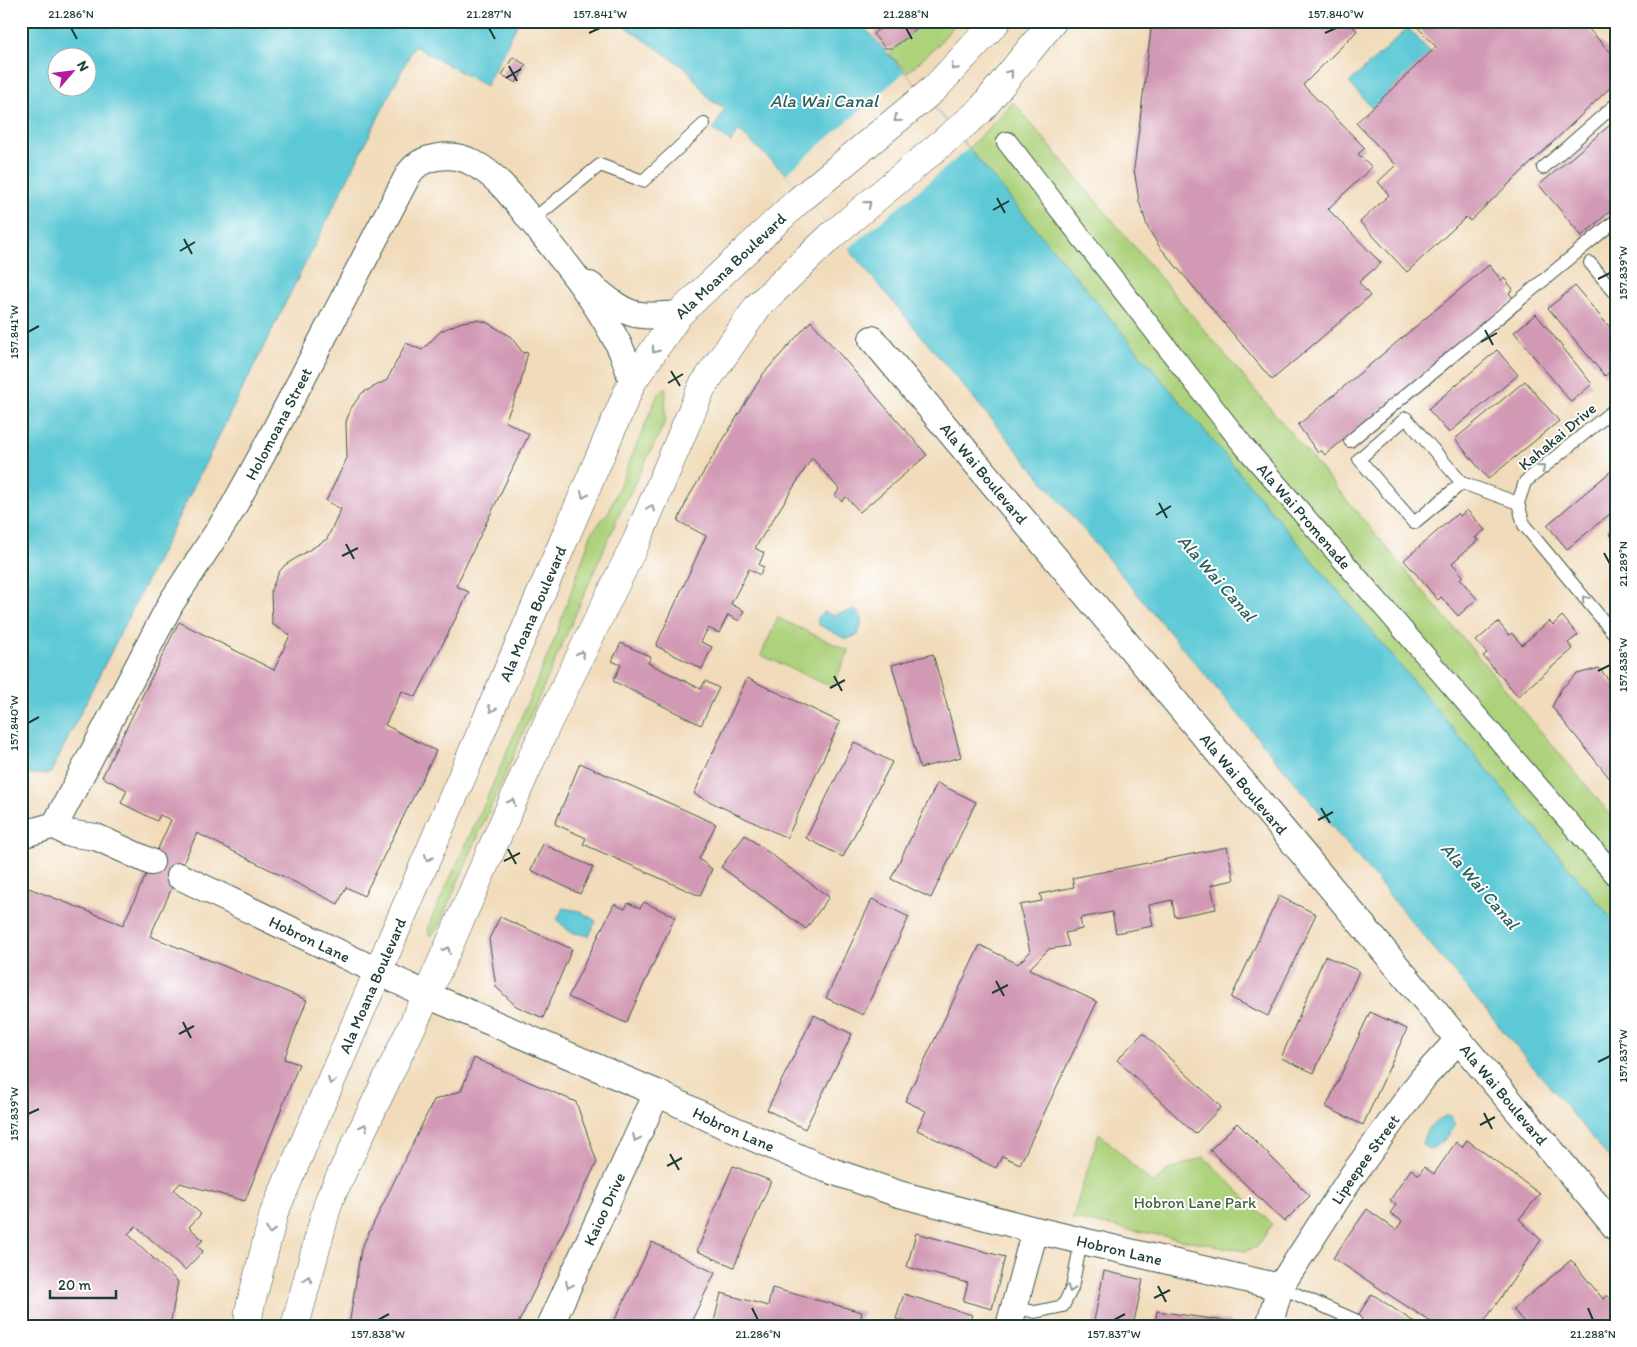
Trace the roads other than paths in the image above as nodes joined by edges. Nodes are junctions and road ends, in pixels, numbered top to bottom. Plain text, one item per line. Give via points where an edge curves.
1 (997, 21) edge
2 (1053, 21) edge
3 (1616, 104) edge
4 (704, 124) dead end
5 (1007, 142) dead end
6 (1543, 168) dead end
7 (1616, 220) edge
8 (531, 221) junction
9 (1590, 263) dead end
10 (569, 267) junction
11 (1616, 294) edge
12 (679, 314) junction
13 (872, 339) dead end
14 (632, 382) junction
15 (1616, 408) edge
16 (1350, 441) dead end
17 (1462, 483) junction
18 (1518, 503) junction
19 (1616, 636) edge
20 (54, 825) junction
21 (21, 835) edge
22 (151, 862) dead end
23 (179, 876) dead end
24 (1616, 876) edge
25 (379, 972) junction
26 (427, 995) junction
27 (1458, 1040) junction
28 (657, 1093) junction
29 (1616, 1228) edge
30 (1035, 1230) junction
31 (1081, 1241) junction
32 (1280, 1287) junction
33 (1011, 1316) edge
34 (1355, 1320) dead end
35 (248, 1326) edge
36 (295, 1326) edge
37 (550, 1326) edge
38 (1269, 1326) edge

1 -> 12 main road, Ala Moana Boulevard via 935,88 797,202
26 -> 2 main road via 547,724 637,540 702,387 758,306 831,236 980,111
3 - 6 lane
4 - 8 lane via 643,181 600,165
5 - 24 street, Ala Wai Promenade via 1243,445
7 - 16 lane
8 - 10 street, Holomoana Street
8 - 20 street, Holomoana Street via 506,190 473,163 442,157 423,161 410,171 254,470 171,603
9 - 11 lane
10 - 12 street, Holomoana Street via 620,310 644,317
10 - 14 street, Holomoana Street via 614,336
12 -> 14 main road, Ala Moana Boulevard
13 - 27 street, Ala Wai Boulevard
14 -> 25 main road, Ala Moana Boulevard
18 -> 15 lane, Kahakai Drive via 1525,482
17 - 17 lane via 1406,418 1359,459 1414,523
17 - 18 lane
19 -> 18 lane via 1524,525
20 - 21 street
20 - 22 street via 67,834 96,837
23 - 25 street, Hobron Lane
25 - 26 street, Hobron Lane
25 -> 35 main road, Ala Moana Boulevard via 274,1213
26 - 28 street, Hobron Lane
36 -> 26 main road via 329,1200
27 - 29 street, Ala Wai Boulevard
27 - 32 street, Lipeepee Street via 1423,1078 1352,1176
28 - 30 street, Hobron Lane via 826,1169 899,1194
28 -> 37 street, Kaioo Drive
30 - 31 street, Hobron Lane
30 - 33 street
31 - 32 street, Hobron Lane
31 -> 33 lane via 1072,1288 1063,1306
32 - 34 lane
32 - 38 street

